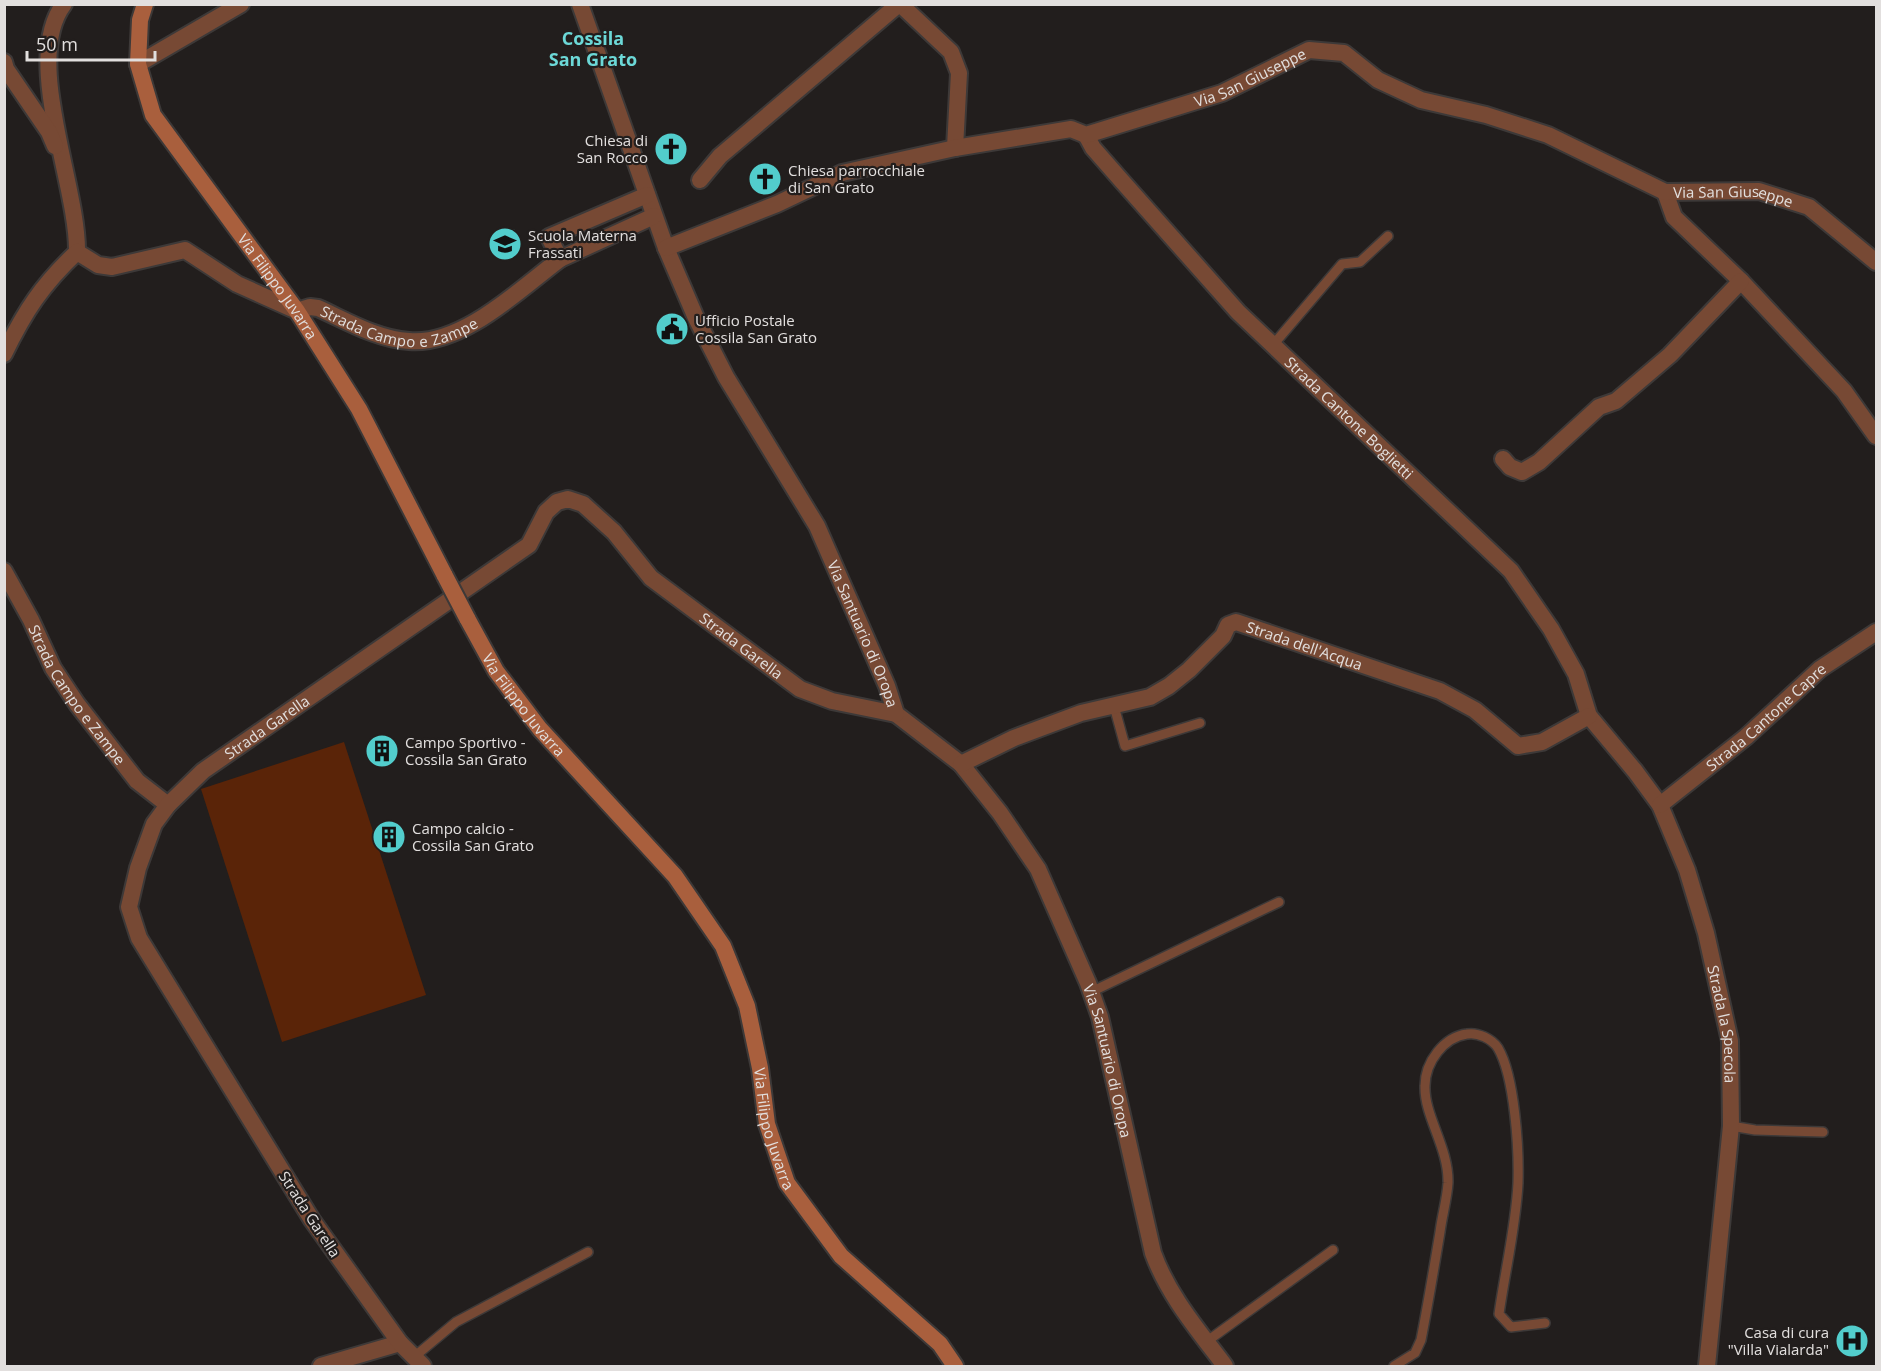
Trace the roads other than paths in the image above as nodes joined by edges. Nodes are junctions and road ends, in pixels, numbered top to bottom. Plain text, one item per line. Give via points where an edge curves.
1 (64, 4) edge
2 (145, 4) edge
3 (241, 4) edge
4 (580, 4) edge
5 (899, 4) edge
6 (4, 62) edge
7 (138, 64) junction
8 (1086, 135) junction
9 (955, 148) junction
10 (65, 169) junction
11 (700, 180) dead end
12 (1665, 192) junction
13 (647, 195) junction
14 (654, 216) junction
15 (1388, 236) dead end
16 (666, 248) junction
17 (77, 252) junction
18 (560, 259) junction
19 (1876, 262) edge
20 (1741, 280) junction
21 (297, 311) junction
22 (1273, 345) junction
23 (4, 354) edge
24 (1876, 436) edge
25 (1503, 459) dead end
26 (4, 571) edge
27 (1876, 632) edge
28 (1114, 706) junction
29 (896, 714) junction
30 (1589, 716) junction
31 (1200, 723) dead end
32 (961, 764) junction
33 (168, 805) junction
34 (1660, 805) junction
35 (1279, 902) dead end
36 (1091, 992) junction
37 (1731, 1126) junction
38 (1823, 1132) dead end
39 (1333, 1250) dead end
40 (588, 1252) dead end
41 (1545, 1323) dead end
42 (1206, 1342) junction
43 (400, 1343) junction
44 (419, 1362) edge
45 (321, 1366) edge
46 (955, 1366) edge
47 (1225, 1366) edge
48 (1394, 1366) edge
49 (1707, 1366) edge

1 - 10 street via 54,18 49,87
2 - 7 main road, Via Filippo Juvarra via 140,20
3 - 7 street
4 - 13 street, Via Santuario di Oropa
5 - 9 street via 951,52 959,73
5 - 11 street via 720,156
6 - 10 street via 49,132
7 - 21 main road, Via Filippo Juvarra via 153,115
8 - 9 street, Via San Giuseppe via 1071,129
8 - 12 street, Via San Giuseppe via 1222,93 1309,50 1344,54 1378,80 1421,100 1548,135
8 - 22 street, Strada Cantone Boglietti via 1120,180 1238,312
9 - 16 street, Via San Giuseppe via 842,173 777,204
10 - 17 street via 77,227
12 - 19 street, Via San Giuseppe via 1759,191 1809,207
12 - 20 street via 1674,217
13 - 14 street, Via Santuario di Oropa
13 - 18 street via 549,237
14 - 16 street, Via Santuario di Oropa
14 - 18 street, Strada Campo e Zampe
15 - 22 lane via 1360,262 1342,264
16 - 29 street, Via Santuario di Oropa via 726,377 817,526
17 - 21 street, Strada Campo e Zampe via 98,265 112,267 185,250 237,284
17 - 23 street via 54,273 25,310
18 - 21 street, Strada Campo e Zampe via 482,317 452,335 431,341 409,342 380,335 318,308
20 - 24 street via 1844,391
20 - 25 street via 1670,355 1616,401 1599,407 1539,462 1522,472
21 - 46 main road, Via Filippo Juvarra, bridge via 359,410 496,671 540,729 675,876 723,946 747,1006 767,1124 787,1183 841,1256 940,1344
22 - 30 street, Strada Cantone Boglietti via 1511,571 1571,665
26 - 33 street, Strada Campo e Zampe via 53,668 77,704 136,781
27 - 34 street, Strada Cantone Capre via 1820,669 1746,737
28 - 30 street, Strada dell'Acqua via 1150,697 1169,686 1223,636 1228,625 1236,622 1440,691 1475,710 1518,746 1542,742
28 - 31 lane via 1125,746
28 - 32 street, Strada dell'Acqua via 1081,713 1014,738
29 - 32 street, Via Santuario di Oropa
29 - 33 street, Strada Garella via 832,701 800,689 651,578 614,532 583,504 568,499 557,502 546,512 529,545 203,771
30 - 34 street, Strada la Specola
32 - 36 street, Via Santuario di Oropa via 1038,869
33 - 43 street, Strada Garella via 154,824 131,897 129,907 139,938 312,1220
34 - 37 street, Strada la Specola via 1687,870 1706,933 1730,1041
35 - 36 lane
36 - 42 street, Via Santuario di Oropa via 1108,1050 1153,1253 1169,1289
37 - 38 lane
37 - 49 street, Strada la Specola
39 - 42 lane
40 - 44 lane via 456,1322
41 - 48 lane via 1511,1327 1499,1314 1518,1185 1514,1117 1506,1070 1497,1047 1485,1036 1454,1036 1429,1065 1424,1086 1445,1152 1448,1183 1421,1340 1415,1353
42 - 47 street, Via Santuario di Oropa
43 - 44 street, Strada Garella
43 - 45 street

